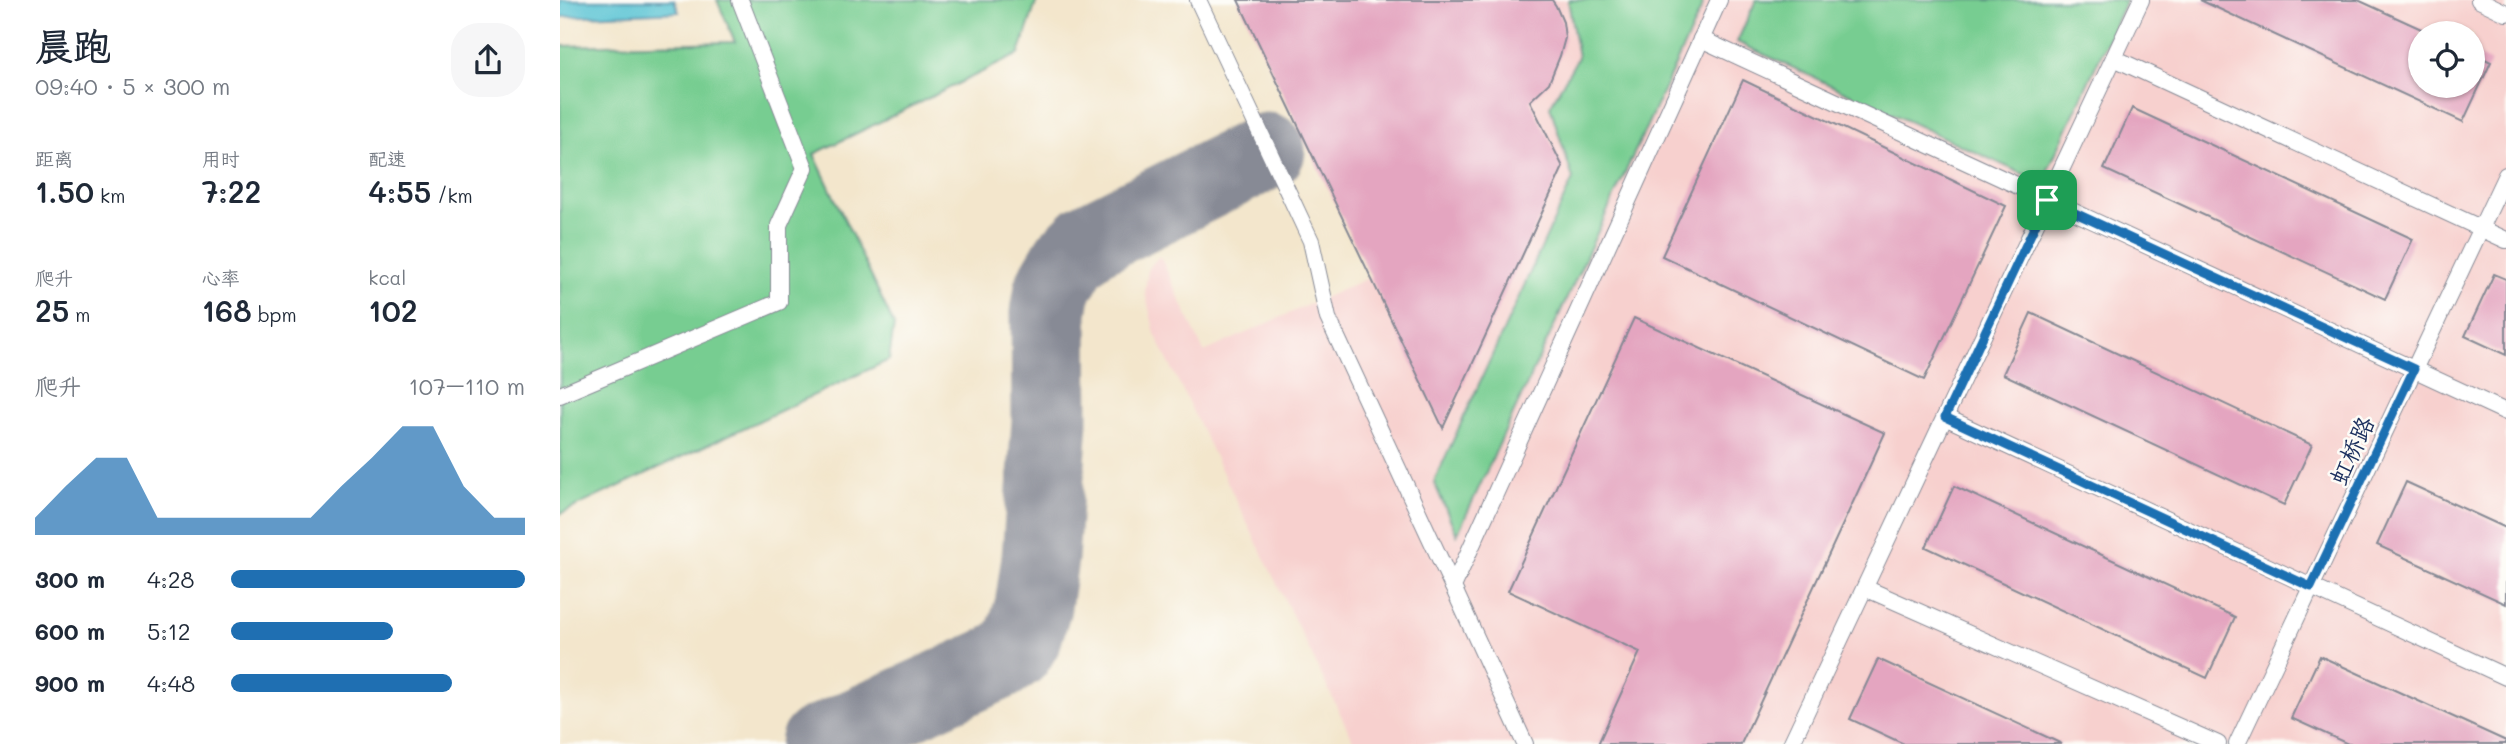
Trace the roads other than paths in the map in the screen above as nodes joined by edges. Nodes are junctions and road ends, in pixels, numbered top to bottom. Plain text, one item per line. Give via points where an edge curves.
1 (740, 0) edge
2 (1198, 0) edge
3 (1719, 0) edge
4 (2141, 0) edge
5 (2479, 0) edge
6 (2506, 13) edge
7 (1702, 39) junction
8 (2114, 58) junction
9 (2506, 175) edge
10 (2047, 200) junction
11 (2481, 228) junction
12 (2506, 240) edge
13 (2414, 369) junction
14 (560, 395) edge
15 (2506, 412) edge
16 (1945, 417) junction
17 (1453, 587) junction
18 (2311, 587) junction
19 (1865, 588) junction
20 (2506, 677) edge
21 (1525, 744) edge
22 (1791, 744) edge
23 (2218, 744) edge
24 (2237, 744) edge

1 - 14 lane via 805,168 779,225 779,302
2 - 17 lane via 1311,240 1328,318
3 - 7 lane
4 - 8 lane
5 - 6 lane
7 - 10 lane
7 - 17 lane
8 - 10 lane
8 - 11 lane
9 - 11 lane, 虹桥路
10 - 13 lane
10 - 16 lane
11 - 12 lane
11 - 13 lane, 虹桥路
13 - 15 lane
13 - 18 lane, 虹桥路
16 - 18 lane
16 - 19 lane
17 - 21 lane
18 - 20 lane
18 - 24 lane, 虹桥路
19 - 22 lane
19 - 23 lane

